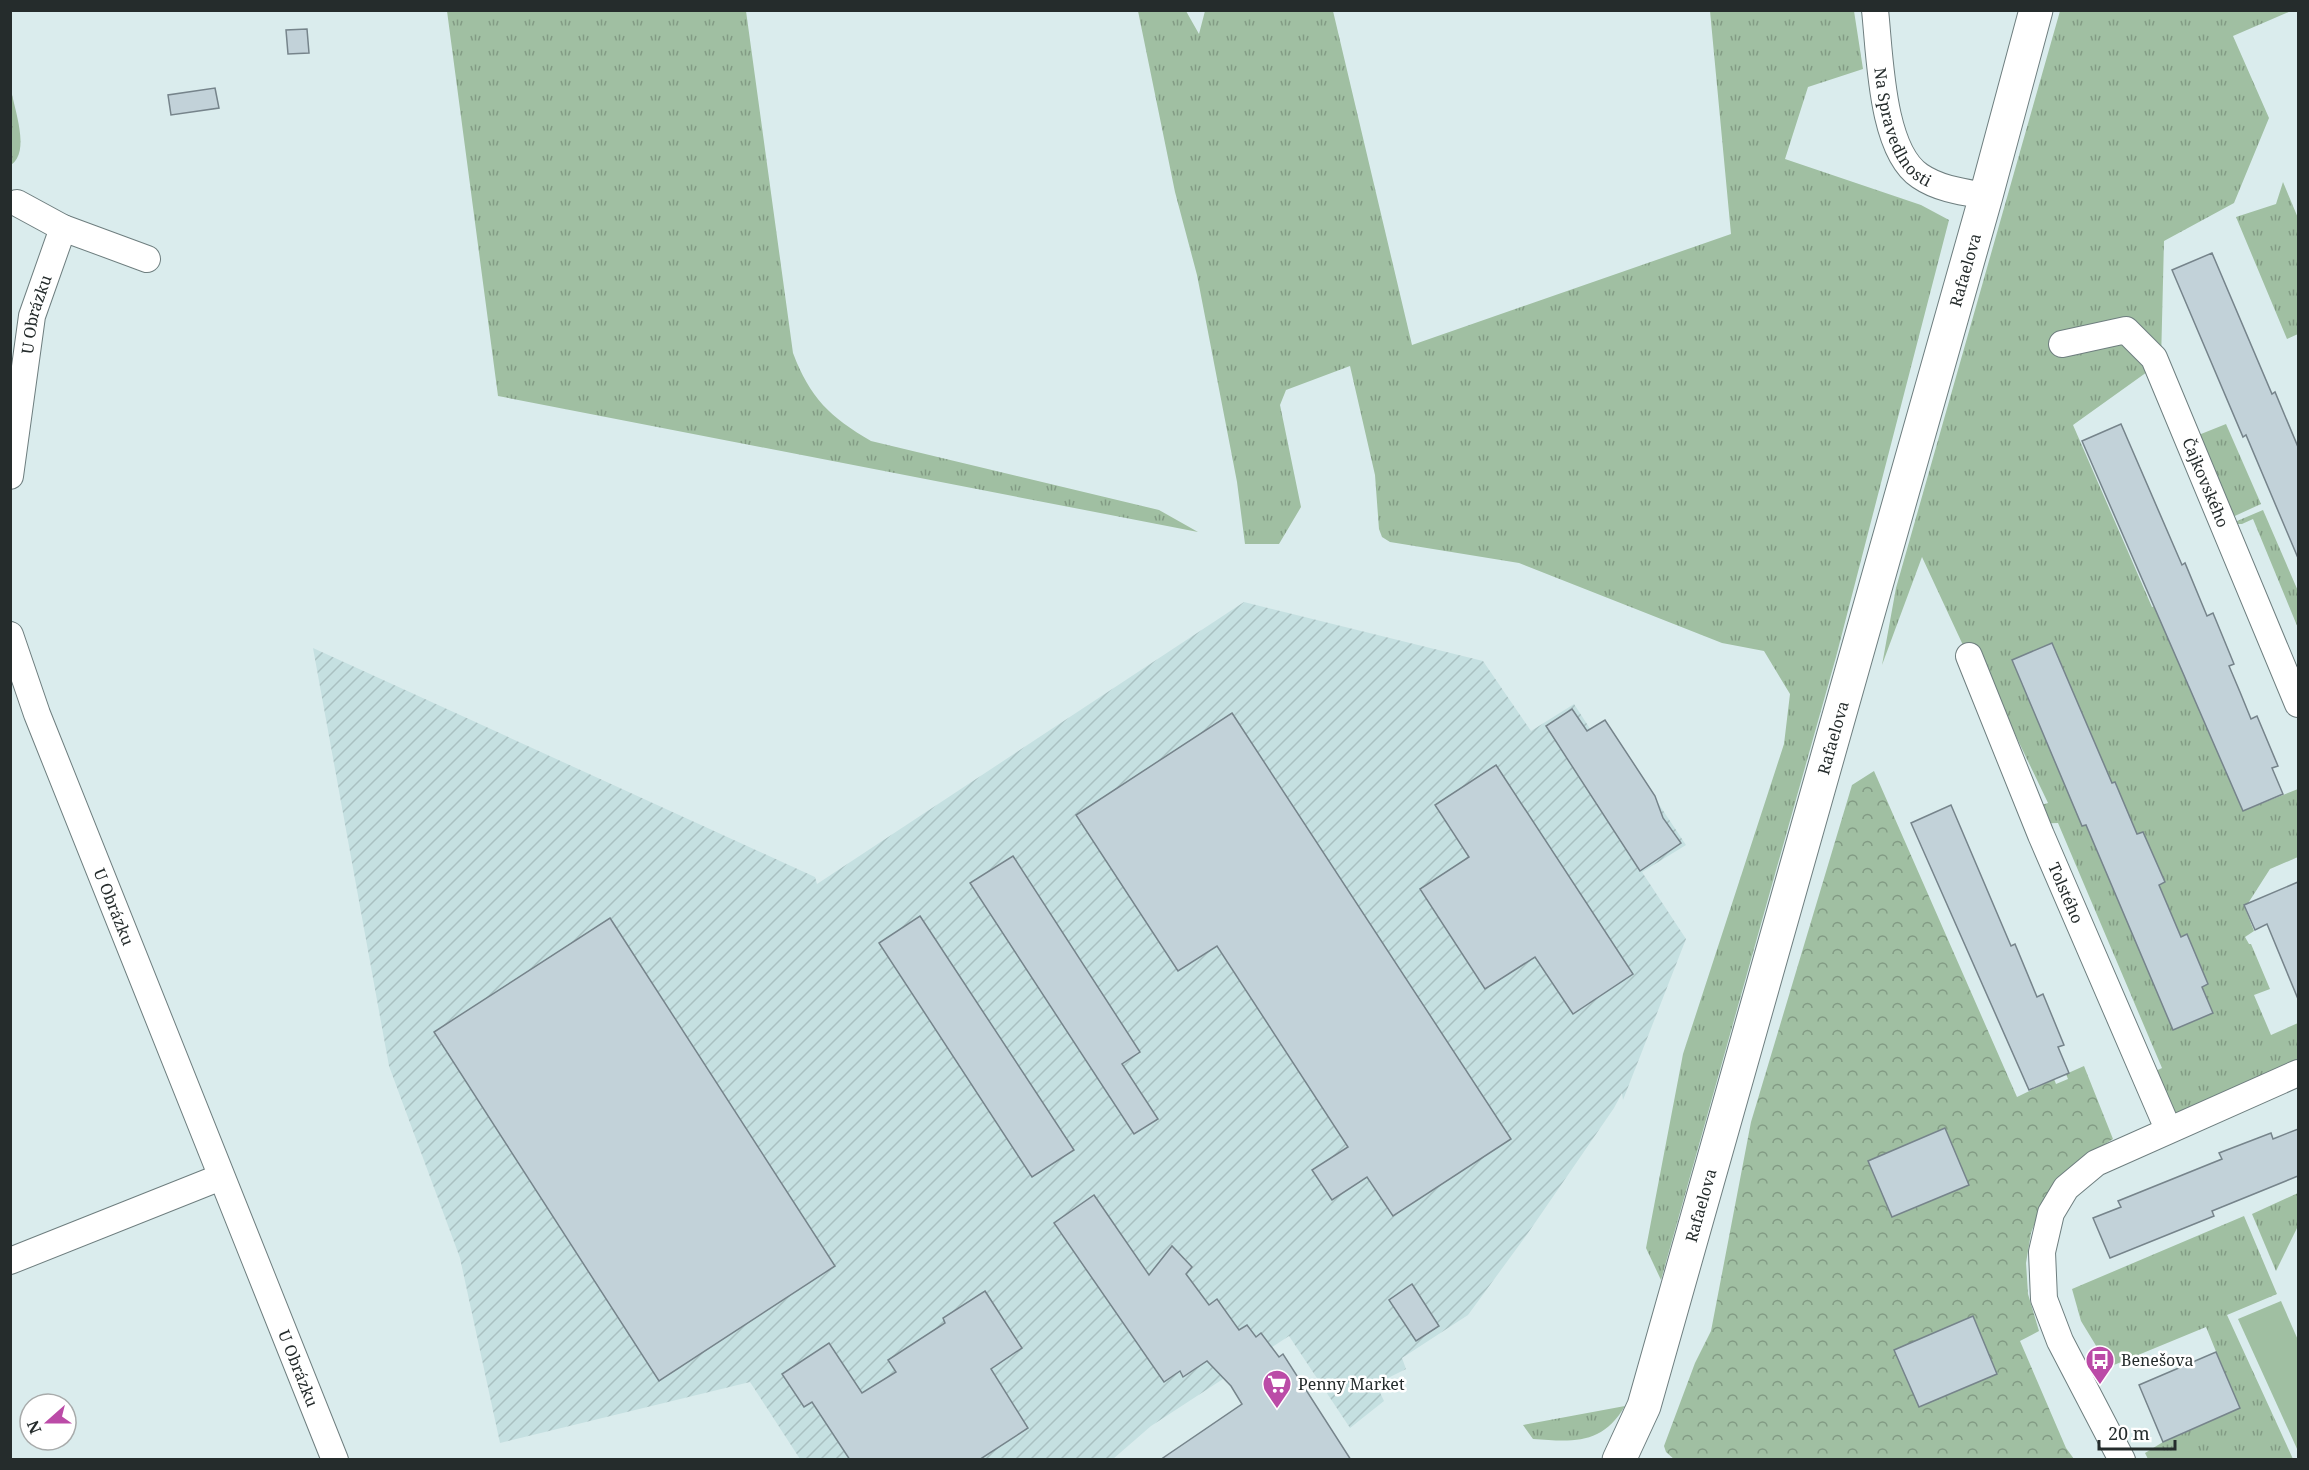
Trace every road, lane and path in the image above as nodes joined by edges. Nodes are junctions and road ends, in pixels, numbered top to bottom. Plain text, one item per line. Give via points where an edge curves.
1 (1875, 10) edge
2 (2036, 10) edge
3 (1986, 196) junction
4 (17, 203) dead end
5 (63, 228) junction
6 (147, 258) dead end
7 (2062, 344) dead end
8 (10, 476) edge
9 (10, 635) edge
10 (1969, 656) dead end
11 (2298, 704) edge
12 (2298, 1073) edge
13 (2168, 1129) junction
14 (221, 1177) junction
15 (10, 1261) edge
16 (335, 1460) edge
17 (1619, 1460) edge
18 (2122, 1460) edge

1 - 3 street, Na Spravedlnosti via 1890,129 1898,149 1919,175 1942,187
2 - 3 main road, Rafaelova
3 - 17 main road, Rafaelova via 1644,1406
4 - 5 street
5 - 6 street
5 - 8 street, U Obrázku via 32,316
7 - 11 street, Čajkovského via 2126,330 2154,358
9 - 14 street, U Obrázku via 37,714
10 - 13 street, Tolstého via 2041,835
12 - 13 street
13 - 18 street via 2096,1163 2066,1188 2051,1213 2042,1252 2044,1299 2060,1341
14 - 15 street
14 - 16 street, U Obrázku

